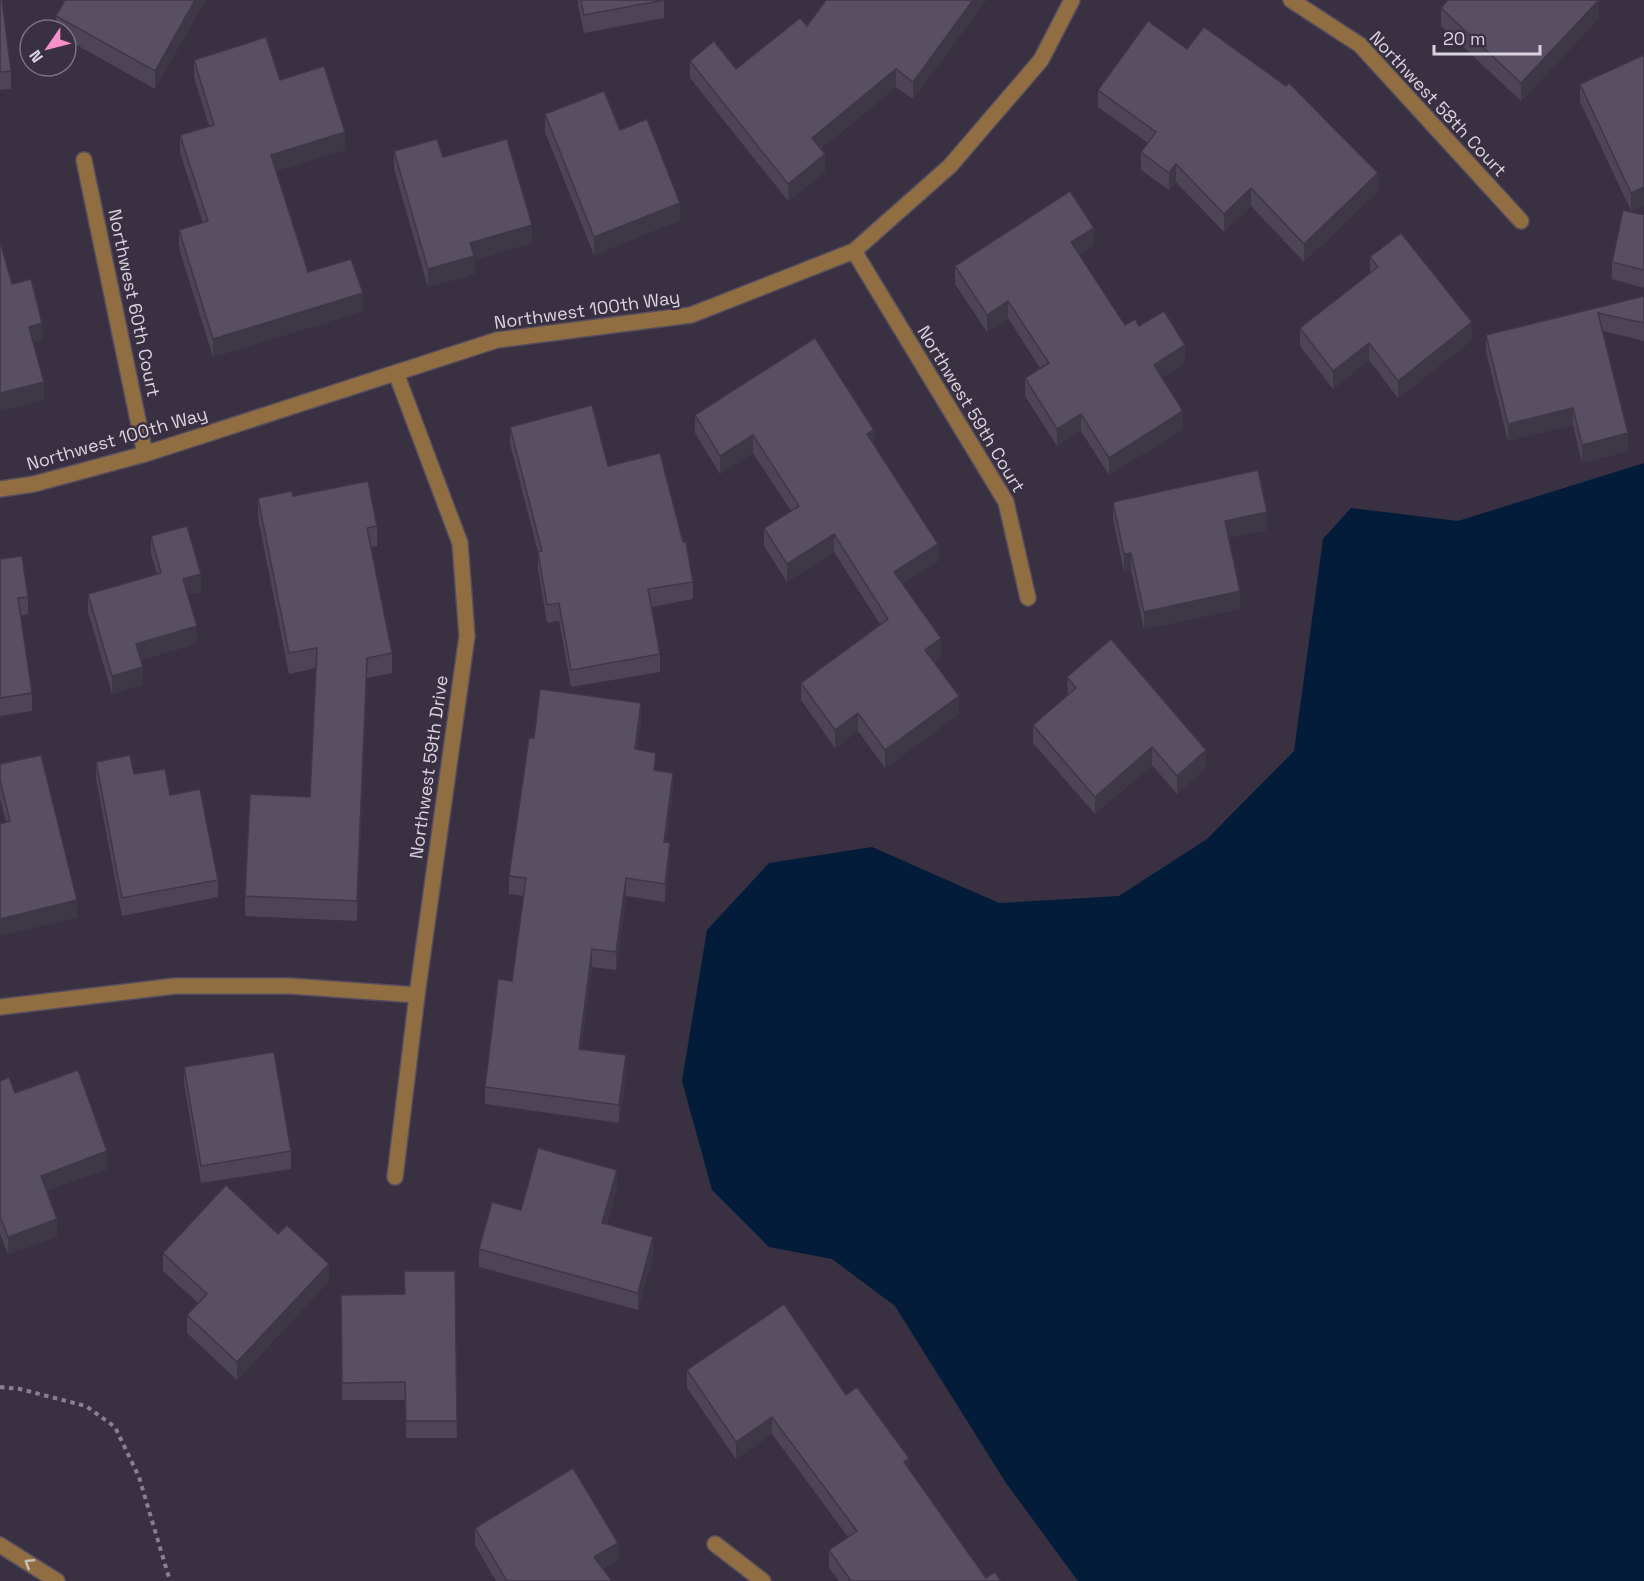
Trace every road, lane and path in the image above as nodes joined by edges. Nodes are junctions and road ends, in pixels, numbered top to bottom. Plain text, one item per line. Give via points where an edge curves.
1 (1072, 0) edge
2 (1291, 0) edge
3 (84, 160) dead end
4 (1521, 221) dead end
5 (854, 251) junction
6 (396, 373) junction
7 (145, 454) junction
8 (0, 489) edge
9 (1028, 598) dead end
10 (417, 995) junction
11 (0, 1007) edge
12 (395, 1177) dead end
13 (0, 1387) edge
14 (715, 1544) dead end
15 (0, 1545) edge
16 (57, 1581) edge
17 (170, 1581) edge
18 (763, 1581) edge

1 - 5 street, Northwest 100th Way via 1041,60 950,166
2 - 4 street, Northwest 58th Court via 1360,45
3 - 7 street, Northwest 60th Court
5 - 6 street, Northwest 100th Way via 692,315 498,340
5 - 9 street, Northwest 59th Court via 1006,502
6 - 7 street, Northwest 100th Way
6 - 10 street, Northwest 59th Drive via 460,543 467,636
7 - 8 street, Northwest 100th Way via 34,484
10 - 11 street via 290,986 175,986
10 - 12 street, Northwest 59th Drive
13 - 17 path via 86,1406 115,1427 139,1477
14 - 18 street
16 -> 15 street

